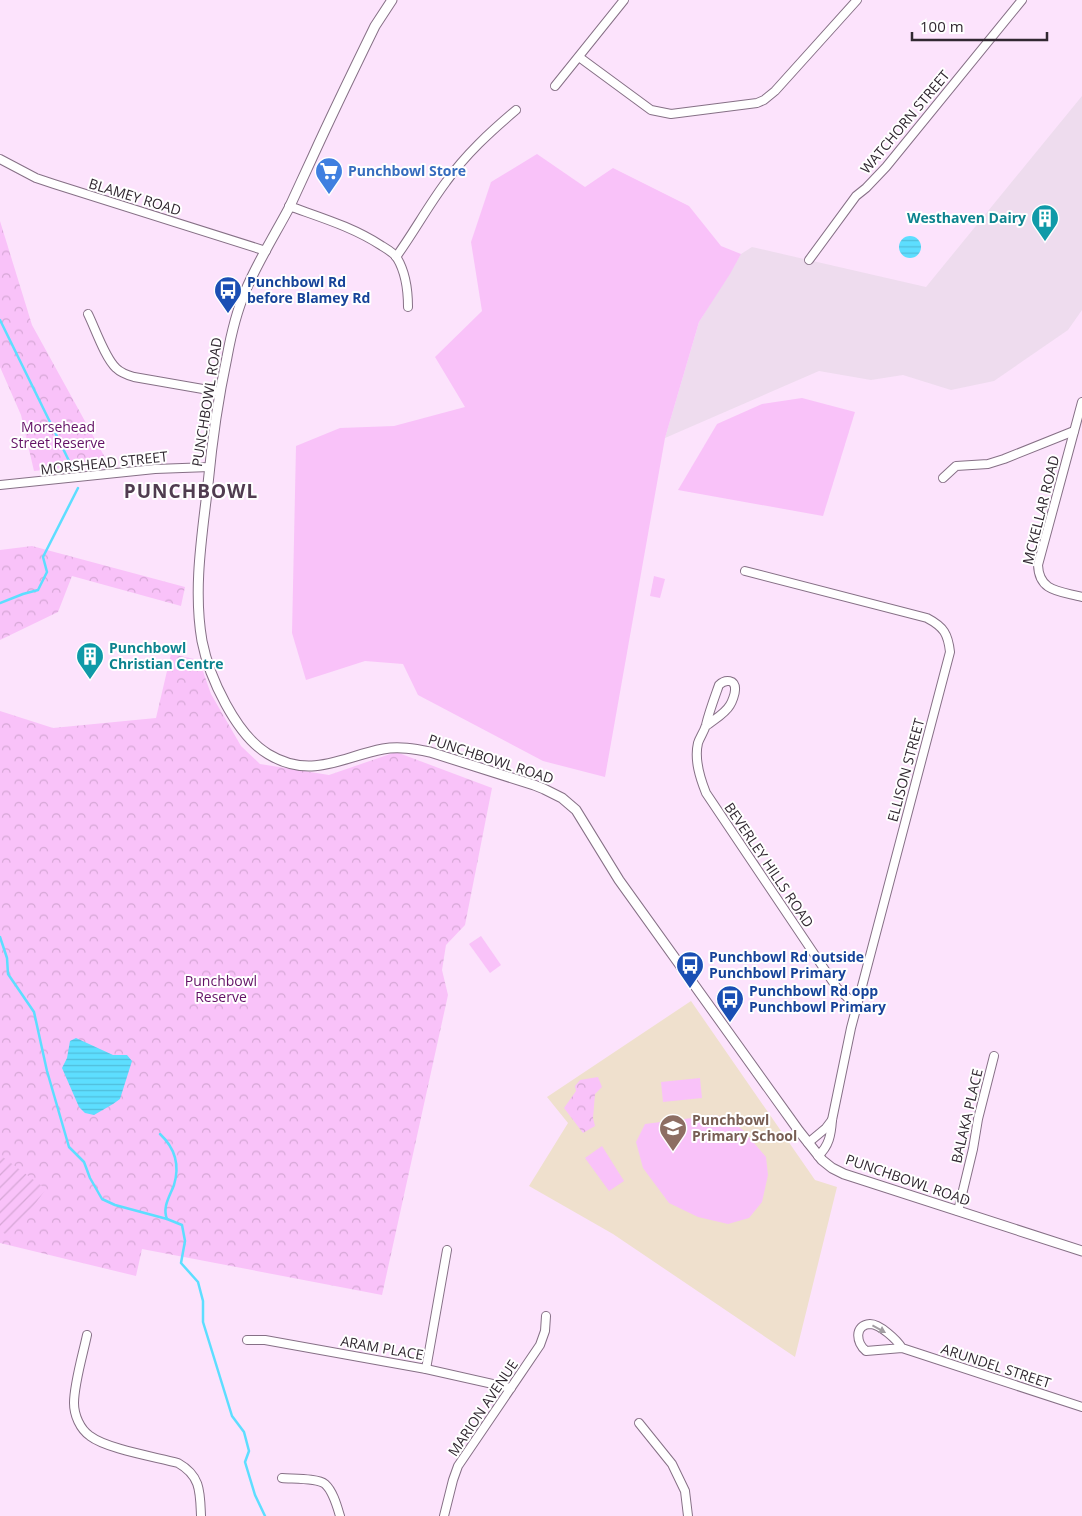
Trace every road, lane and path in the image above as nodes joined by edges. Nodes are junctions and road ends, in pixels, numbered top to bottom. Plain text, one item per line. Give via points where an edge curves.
1 (392, 0) edge
2 (624, 0) edge
3 (857, 0) edge
4 (1022, 0) edge
5 (579, 57) junction
6 (554, 86) dead end
7 (516, 110) dead end
8 (0, 159) edge
9 (289, 206) junction
10 (266, 251) junction
11 (396, 256) junction
12 (809, 260) dead end
13 (408, 307) dead end
14 (88, 314) dead end
15 (220, 392) junction
16 (1082, 402) edge
17 (1074, 431) junction
18 (210, 467) junction
19 (943, 478) dead end
20 (0, 485) edge
21 (745, 571) dead end
22 (1082, 597) edge
23 (706, 726) junction
24 (858, 1003) junction
25 (994, 1056) dead end
26 (832, 1120) junction
27 (808, 1143) junction
28 (818, 1156) junction
29 (958, 1211) junction
30 (447, 1250) dead end
31 (1082, 1252) edge
32 (546, 1316) dead end
33 (87, 1335) dead end
34 (247, 1340) dead end
35 (902, 1348) junction
36 (426, 1369) junction
37 (511, 1388) junction
38 (1082, 1407) edge
39 (640, 1423) dead end
40 (282, 1478) dead end
41 (201, 1516) edge
42 (340, 1516) edge
43 (444, 1516) edge
44 (688, 1516) edge

1 - 9 street, PUNCHBOWL ROAD via 375,26
2 - 5 street
3 - 5 street via 775,91 757,103 671,114 658,112
4 - 12 street, WATCHORN STREET via 886,167 856,196
5 - 6 street
7 - 11 street via 462,161
8 - 10 street, BLAMEY ROAD via 36,178
9 - 10 street, PUNCHBOWL ROAD
9 - 11 street via 347,226
10 - 15 street, PUNCHBOWL ROAD via 237,313
11 - 13 street via 408,289
14 - 15 street via 109,360 123,373
15 - 18 street, PUNCHBOWL ROAD
16 - 17 street, MCKELLAR ROAD
17 - 19 street via 988,464 954,462
17 - 22 street, MCKELLAR ROAD via 1038,565 1038,576 1050,588
18 - 20 street, MORSHEAD STREET via 155,469
18 - 27 street, PUNCHBOWL ROAD via 199,577 200,622 212,674 245,733 266,753 290,764 322,766 382,749 416,749 534,785 569,803 619,880
21 - 24 street, ELLISON STREET via 927,618 938,624 949,640 950,652
23 - 23 street, BEVERLEY HILLS ROAD via 719,685 728,680 732,682 735,690 730,706
23 - 24 street, BEVERLEY HILLS ROAD via 697,753 701,778 709,798 837,988
24 - 26 street, ELLISON STREET
25 - 29 street, BALAKA PLACE
26 - 27 street
26 - 28 street, ELLISON STREET via 828,1144
27 - 28 street, PUNCHBOWL ROAD
28 - 29 street, PUNCHBOWL ROAD via 844,1174
29 - 31 street, PUNCHBOWL ROAD
30 - 36 street
32 - 37 street, MARION AVENUE via 540,1345
33 - 41 street via 74,1397 75,1411 83,1429 100,1442 186,1468 194,1474 198,1484
34 - 36 street, ARAM PLACE via 265,1340
35 -> 35 street, ARUNDEL STREET via 866,1351 859,1344 859,1332 864,1326 878,1326 897,1340
35 - 38 street, ARUNDEL STREET
36 - 37 street, ARAM PLACE
37 - 43 street, MARION AVENUE via 458,1466
39 - 44 street via 672,1464 686,1491
40 - 42 street via 324,1483

